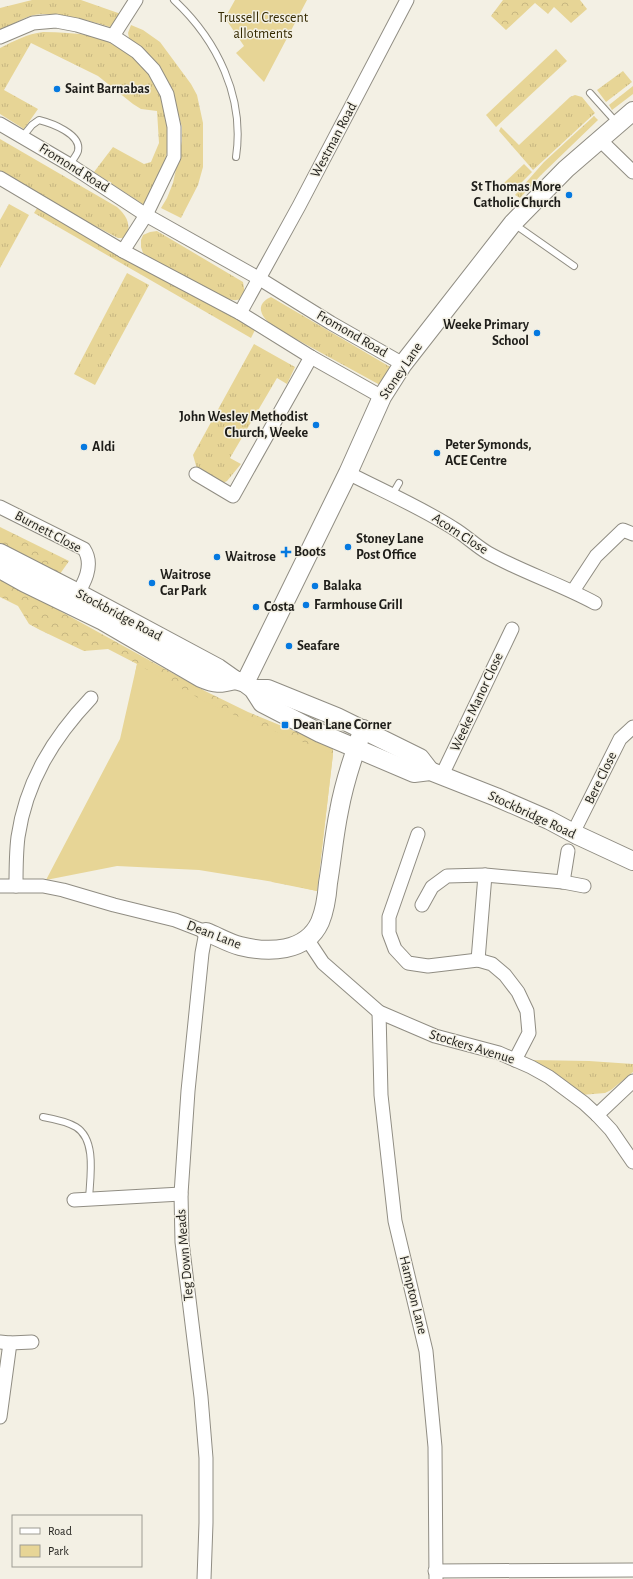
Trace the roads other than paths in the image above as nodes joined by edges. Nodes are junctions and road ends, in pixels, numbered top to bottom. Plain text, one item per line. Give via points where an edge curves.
1 (136, 0) edge
2 (174, 0) edge
3 (407, 0) edge
4 (113, 36) junction
5 (0, 37) edge
6 (590, 93) dead end
7 (633, 111) edge
8 (0, 124) edge
9 (618, 124) junction
10 (22, 136) junction
11 (599, 140) junction
12 (236, 157) dead end
13 (70, 164) junction
14 (633, 172) edge
15 (0, 178) edge
16 (146, 214) junction
17 (513, 223) junction
18 (122, 251) junction
19 (574, 266) dead end
20 (260, 279) junction
21 (240, 313) junction
22 (311, 357) junction
23 (403, 364) junction
24 (382, 397) junction
25 (348, 473) junction
26 (196, 474) dead end
27 (399, 483) dead end
28 (392, 495) junction
29 (0, 507) edge
30 (633, 534) edge
31 (0, 553) edge
32 (0, 569) edge
33 (573, 591) junction
34 (75, 599) junction
35 (595, 603) dead end
36 (512, 629) dead end
37 (244, 684) junction
38 (91, 698) dead end
39 (633, 727) edge
40 (363, 730) junction
41 (356, 749) junction
42 (436, 773) junction
43 (573, 833) junction
44 (418, 834) dead end
45 (568, 851) dead end
46 (633, 861) edge
47 (485, 875) junction
48 (563, 882) junction
49 (0, 886) edge
50 (16, 886) junction
51 (584, 886) dead end
52 (422, 905) dead end
53 (206, 932) junction
54 (307, 939) junction
55 (478, 960) junction
56 (379, 1012) junction
57 (515, 1060) junction
58 (633, 1080) edge
59 (597, 1115) junction
60 (43, 1117) dead end
61 (633, 1162) edge
62 (180, 1194) junction
63 (89, 1199) junction
64 (74, 1200) dead end
65 (5, 1342) edge
66 (32, 1342) dead end
67 (0, 1417) edge
68 (633, 1570) edge
69 (436, 1575) edge
70 (204, 1579) edge

1 - 4 street
2 - 12 lane via 201,30 220,59 230,84 236,111
3 - 20 street, Westman Road
4 - 5 street via 56,21 33,23
4 - 16 street via 136,52 154,70 167,94 174,127 174,157
6 - 9 lane
7 - 9 street, Stoney Lane
8 - 10 street, Fromond Road
9 - 11 street, Stoney Lane
10 - 13 street, Fromond Road
10 - 13 lane via 39,120 60,128 75,138 77,145 78,150
11 - 14 street
11 - 17 street, Stoney Lane via 566,169
13 - 16 street, Fromond Road
15 - 18 street
16 - 18 street
16 - 20 street, Fromond Road
17 - 19 lane
17 - 23 street, Stoney Lane
18 - 21 street
20 - 21 street
20 - 23 street, Fromond Road
21 - 22 street
22 - 24 street
22 - 26 street via 232,496
23 - 24 street, Stoney Lane
24 - 25 street, Stoney Lane
25 - 28 street, Acorn Close
25 - 37 street, Stoney Lane
27 - 28 lane
28 - 33 street, Acorn Close via 454,528 486,552
29 - 34 street, Burnett Close via 84,549 90,562
30 - 33 street via 623,530 596,556
31 - 34 street, Stockbridge Road
32 - 34 street, Stockbridge Road via 25,583
33 - 35 street, Acorn Close
34 - 37 street, Stockbridge Road via 160,640 211,682
36 - 42 street, Weeke Manor Close
37 - 40 street, Stockbridge Road via 268,689
37 - 41 street, Stockbridge Road via 262,703
38 - 50 street via 50,747 34,779 24,806 18,838
39 - 43 street, Bere Close via 620,739
40 - 41 street, Dean Lane
40 - 42 street, Stockbridge Road via 420,758
41 - 42 street, Stockbridge Road via 414,773
41 - 54 street, Dean Lane via 339,811 326,903 320,922
42 - 43 street, Stockbridge Road via 549,820
43 - 46 street, Stockbridge Road
44 - 55 street via 389,917 389,933 395,948 408,963 428,966
45 - 48 street
47 - 48 street
47 - 52 street via 447,876 432,887
47 - 55 street
48 - 51 street
49 - 50 street, Dean Lane
50 - 53 street, Dean Lane via 43,886 63,890 175,920
53 - 54 street, Dean Lane via 239,946 268,951 287,948
53 - 62 street, Teg Down Meads via 197,999
54 - 56 street, Stockers Avenue via 323,964
55 - 57 street via 492,964 505,975 518,992 527,1011 529,1033
56 - 57 street, Stockers Avenue via 435,1036 499,1053
56 - 69 street, Hampton Lane via 381,1095 395,1221 426,1351 435,1447
57 - 59 street, Stockers Avenue via 549,1077
58 - 59 street
59 - 61 street, Stockers Avenue
60 - 63 lane via 76,1127 84,1135 89,1144 90,1154
62 - 63 street
62 - 70 street, Teg Down Meads via 182,1242 206,1458
63 - 64 street
65 - 66 street
65 - 67 street
68 - 69 street

